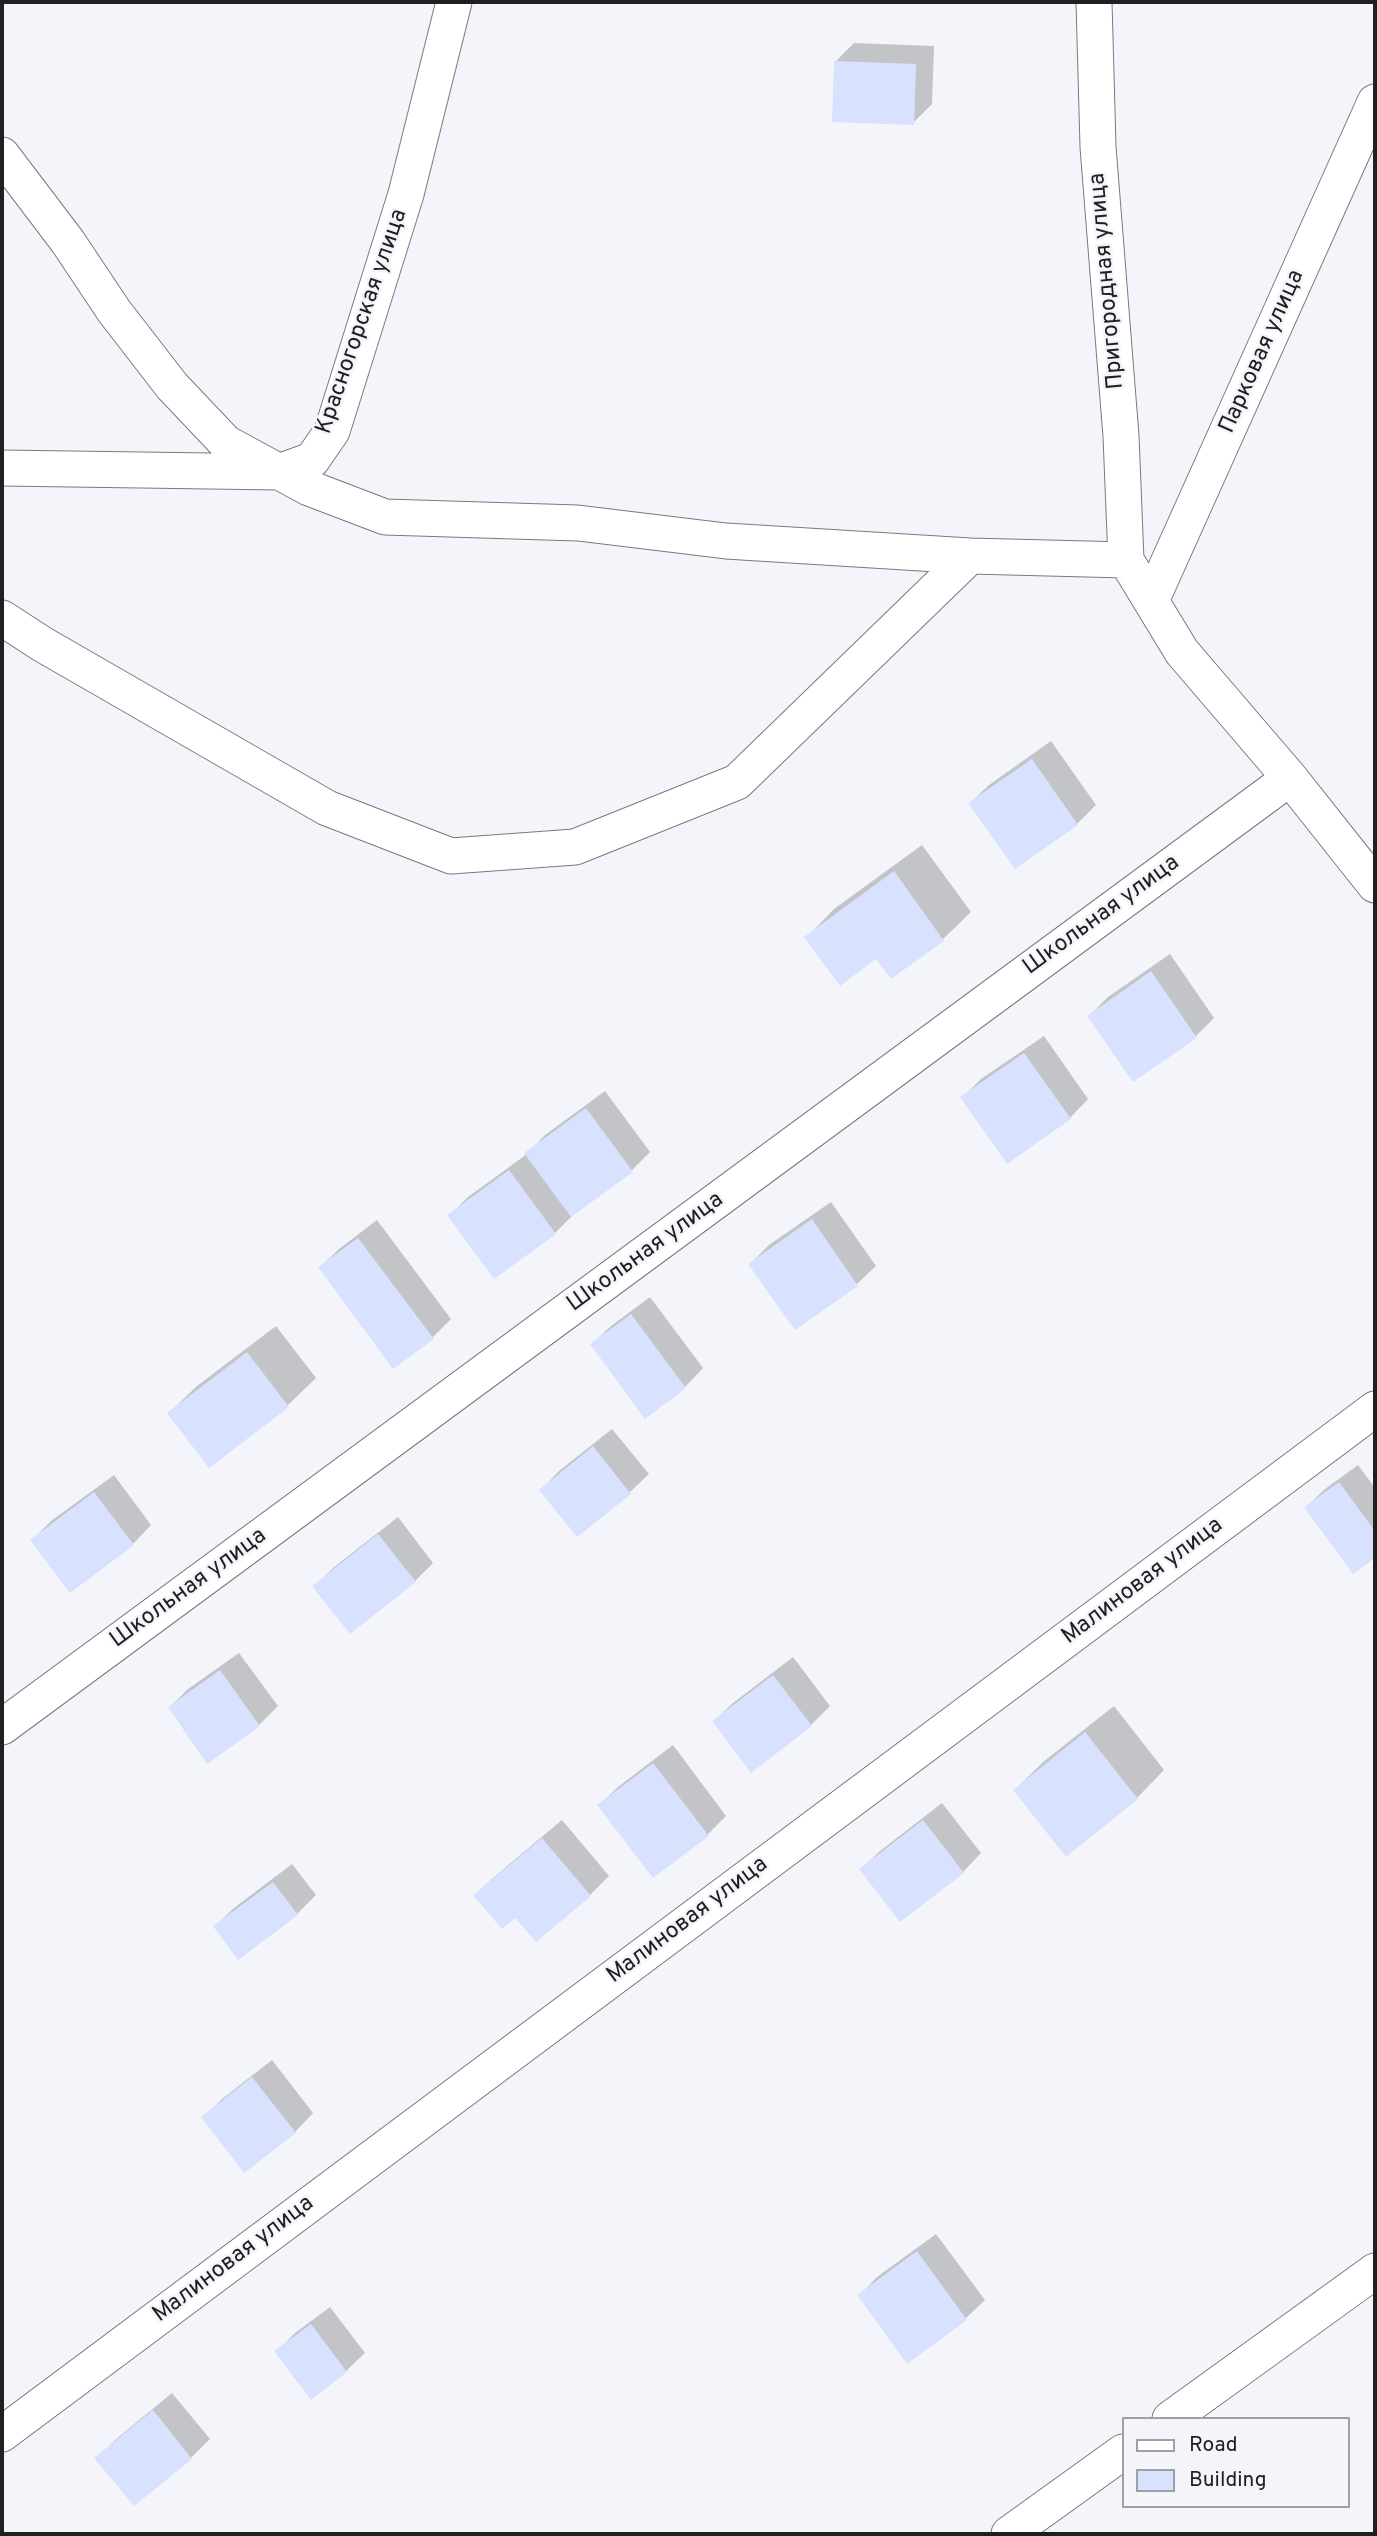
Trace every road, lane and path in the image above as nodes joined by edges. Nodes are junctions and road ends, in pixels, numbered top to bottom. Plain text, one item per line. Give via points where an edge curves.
1 (454, 2) edge
2 (1094, 2) edge
3 (1375, 102) edge
4 (2, 155) edge
5 (2, 468) edge
6 (279, 472) junction
7 (970, 556) junction
8 (1126, 560) junction
9 (1151, 601) junction
10 (2, 618) edge
11 (1290, 778) junction
12 (1375, 885) edge
13 (1375, 1409) edge
14 (2, 1727) edge
15 (1375, 2271) edge
16 (1173, 2417) edge
17 (2, 2434) edge
18 (1122, 2453) edge
19 (1009, 2534) edge

1 - 6 street, Красногорская улица via 406,194 332,431 312,460
2 - 8 street, Пригородная улица via 1098,146
3 - 9 street, Парковая улица
4 - 6 street via 172,386 226,443
5 - 6 street, Красногорская улица
6 - 7 street via 386,517 578,523 726,541
7 - 8 street
7 - 10 street via 737,782 575,847 451,856 327,808
8 - 9 street
9 - 11 street via 1182,652
11 - 12 street
11 - 14 street, Школьная улица
13 - 17 street, Малиновая улица
15 - 16 street
18 - 19 street

